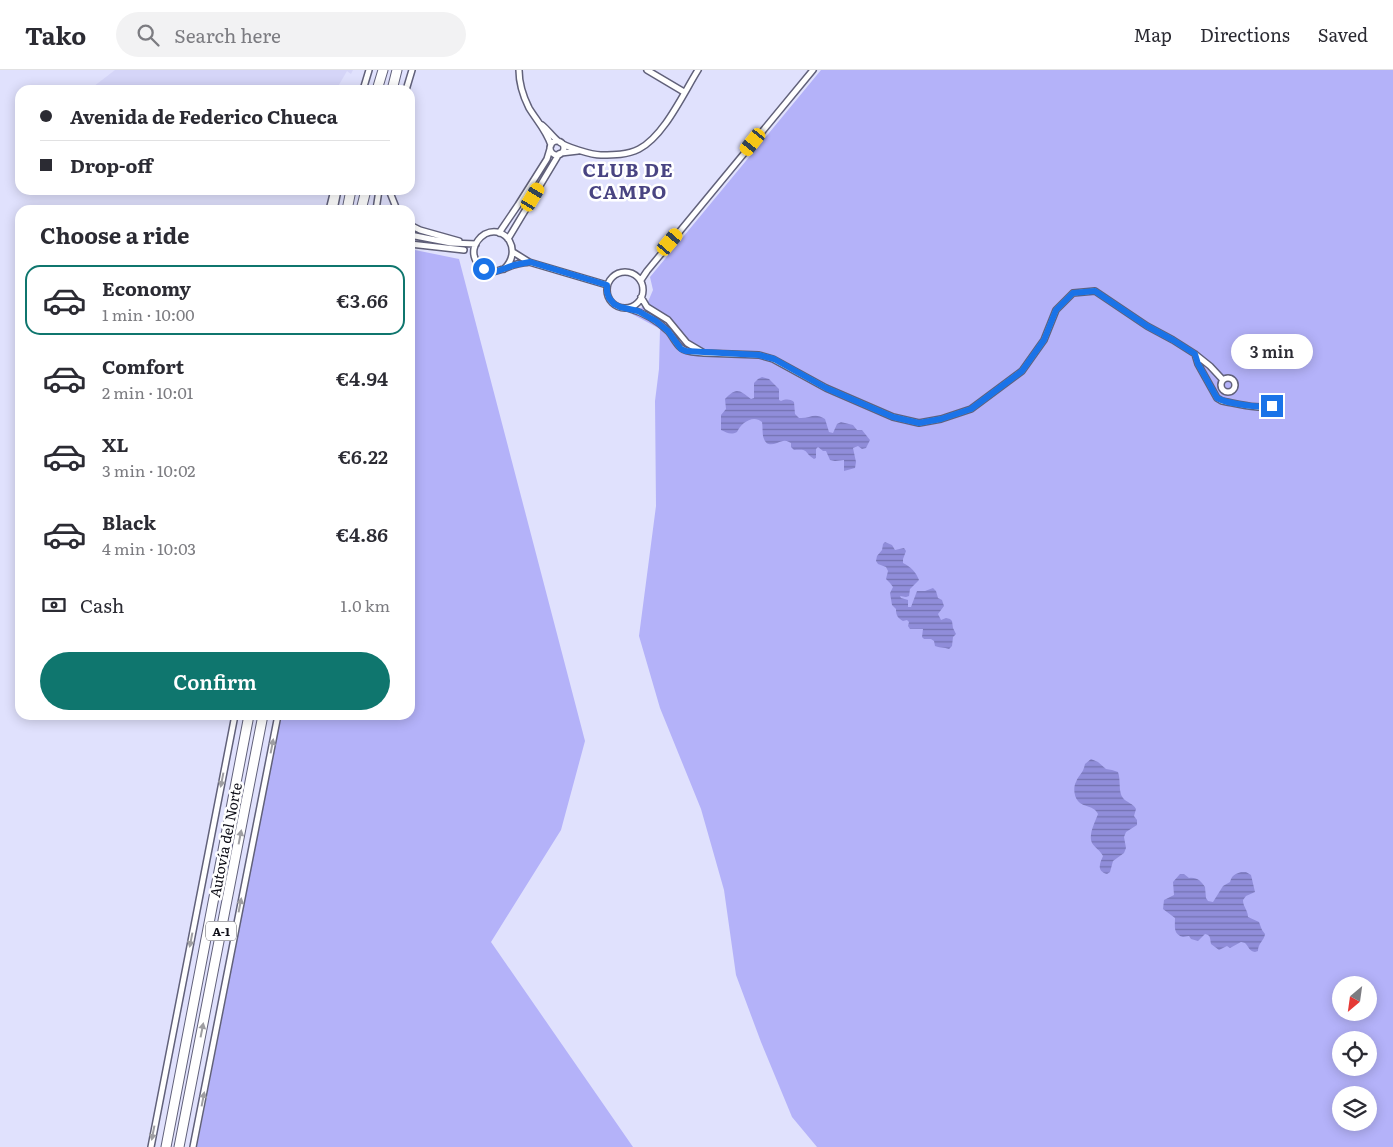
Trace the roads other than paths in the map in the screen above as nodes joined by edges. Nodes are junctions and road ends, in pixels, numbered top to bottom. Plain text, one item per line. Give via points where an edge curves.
1 (369, 70) edge
2 (383, 70) edge
3 (397, 70) edge
4 (412, 70) edge
5 (519, 70) edge
6 (647, 70) edge
7 (698, 70) edge
8 (813, 70) edge
9 (364, 85) edge
10 (378, 85) edge
11 (393, 85) edge
12 (408, 85) edge
13 (684, 92) junction
14 (542, 125) junction
15 (559, 142) junction
16 (551, 147) junction
17 (581, 151) junction
18 (560, 154) junction
19 (415, 227) edge
20 (498, 233) junction
21 (415, 236) edge
22 (508, 239) junction
23 (451, 243) junction
24 (464, 243) junction
25 (476, 244) junction
26 (415, 245) edge
27 (464, 250) junction
28 (513, 252) junction
29 (474, 256) junction
30 (530, 262) junction
31 (504, 269) junction
32 (641, 280) junction
33 (607, 285) junction
34 (642, 297) junction
35 (627, 308) junction
36 (688, 343) junction
37 (679, 346) junction
38 (704, 352) junction
39 (1195, 354) junction
40 (1223, 380) junction
41 (1226, 391) junction
42 (1222, 401) junction
43 (1275, 403) dead end
44 (234, 720) edge
45 (248, 720) edge
46 (262, 720) edge
47 (277, 720) edge
48 (151, 1147) edge
49 (166, 1147) edge
50 (179, 1147) edge
51 (194, 1147) edge

1 - 9 street
2 - 10 highway
3 - 11 highway
4 - 12 street
5 - 14 street via 523,95
6 - 13 street
7 - 13 street
8 - 32 street
13 - 17 street via 659,133 638,149 619,155 594,155
14 - 15 street
14 - 16 street
15 - 16 street
15 - 17 street
15 - 18 street via 563,147
16 - 18 street via 553,154
16 - 20 street
17 - 18 street
18 - 22 street
19 - 24 street
20 - 22 street
20 - 25 street via 485,234
21 - 23 street
22 - 28 street
23 - 24 street
23 - 27 street
24 - 25 street
25 - 29 street
26 - 27 street
27 - 29 street
28 - 30 street
28 - 31 street
29 - 31 street via 484,269 495,272
30 - 31 street
30 - 33 street
32 - 33 street via 634,273 622,271
32 - 34 street
33 - 35 street via 612,302
34 - 35 street via 637,304
34 - 36 street via 647,307 668,320
35 - 37 street via 656,321
36 - 37 street via 681,342
36 - 38 street
37 - 38 street via 686,351
38 - 39 street via 774,359 826,388 893,417 919,423 971,409 1022,371 1044,340 1056,310 1073,293 1095,291
39 - 40 street
39 - 42 street via 1217,398
40 - 41 street via 1222,388
40 - 41 street via 1230,378 1236,386
41 - 42 street
42 - 43 street via 1264,407
44 -> 48 street
45 - 49 highway, Autovía del Norte / A-1
50 -> 46 highway, Autovía del Norte / A-1
51 -> 47 street

